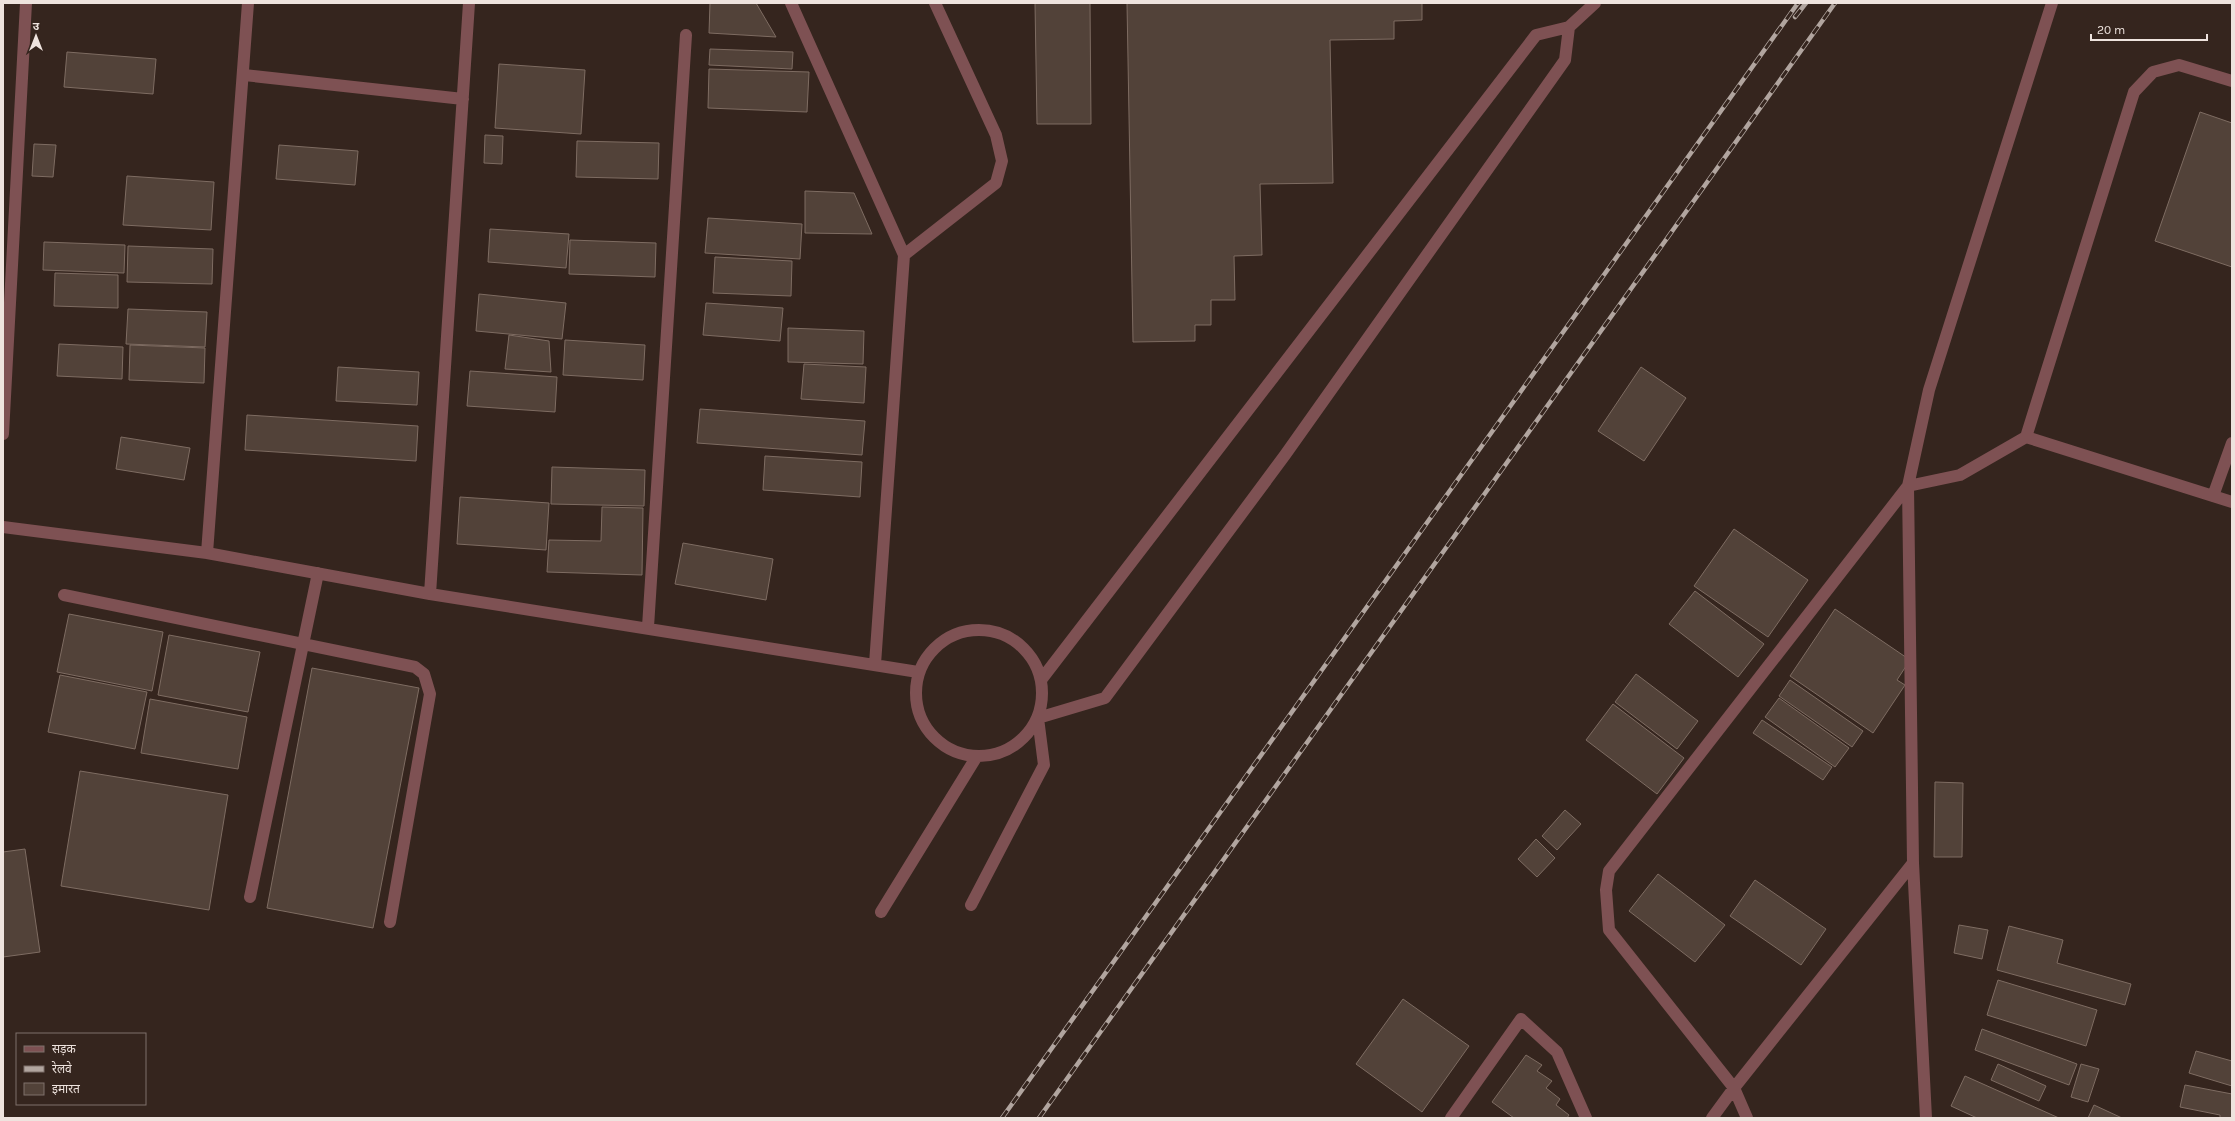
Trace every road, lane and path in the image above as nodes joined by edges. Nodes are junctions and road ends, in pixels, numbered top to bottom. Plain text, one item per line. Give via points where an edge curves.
1 (26, 3) edge
2 (248, 3) edge
3 (469, 3) edge
4 (791, 3) edge
5 (935, 3) edge
6 (1594, 3) edge
7 (2052, 3) edge
8 (1569, 27) junction
9 (686, 35) dead end
10 (244, 75) junction
11 (2232, 80) edge
12 (462, 99) junction
13 (9, 229) edge
14 (904, 255) junction
15 (3, 434) edge
16 (2026, 437) junction
17 (2232, 443) edge
18 (1908, 486) junction
19 (2213, 496) junction
20 (2232, 502) edge
21 (3, 527) edge
22 (207, 553) junction
23 (318, 573) junction
24 (430, 594) junction
25 (64, 595) dead end
26 (648, 627) junction
27 (303, 644) junction
28 (875, 664) junction
29 (918, 672) junction
30 (1042, 680) junction
31 (1038, 718) junction
32 (977, 756) junction
33 (1913, 863) junction
34 (250, 897) dead end
35 (971, 905) dead end
36 (881, 912) dead end
37 (390, 922) dead end
38 (1734, 1088) junction
39 (1451, 1118) edge
40 (1586, 1118) edge
41 (1712, 1118) edge
42 (1747, 1118) edge
43 (1926, 1118) edge

1 - 13 street
2 - 10 street
3 - 12 street
4 - 14 street
5 - 14 street via 996,135 1002,161 996,183
6 - 8 street
7 - 18 street via 1929,390
8 - 30 street via 1536,35
8 - 31 street via 1565,60 1285,455 1105,698
9 - 26 street
10 - 12 street
10 - 22 street
11 - 16 street via 2179,65 2152,72 2134,92
12 - 24 street
13 - 15 street
14 - 28 street
16 - 18 street via 1960,475
16 - 19 street
17 - 19 street
18 - 33 street
18 - 38 street via 1609,871 1606,890 1609,930
19 - 20 street
21 - 22 street
22 - 23 street
23 - 24 street
23 - 27 street
24 - 26 street
25 - 27 street
26 - 28 street
27 - 34 street
27 - 37 street via 415,668 424,674 428,682 430,694
28 - 29 street
29 - 30 street via 929,653 944,639 964,631 985,630 1005,635 1023,647 1035,662
29 - 32 street via 914,692 918,714 927,731 941,744 958,753
30 - 31 street via 1043,699
31 - 32 street via 1028,734 1014,747 996,754
31 - 35 street via 1044,765
32 - 36 street
33 - 38 street
33 - 43 street
38 - 41 street
38 - 42 street
39 - 40 street via 1521,1019 1557,1052

